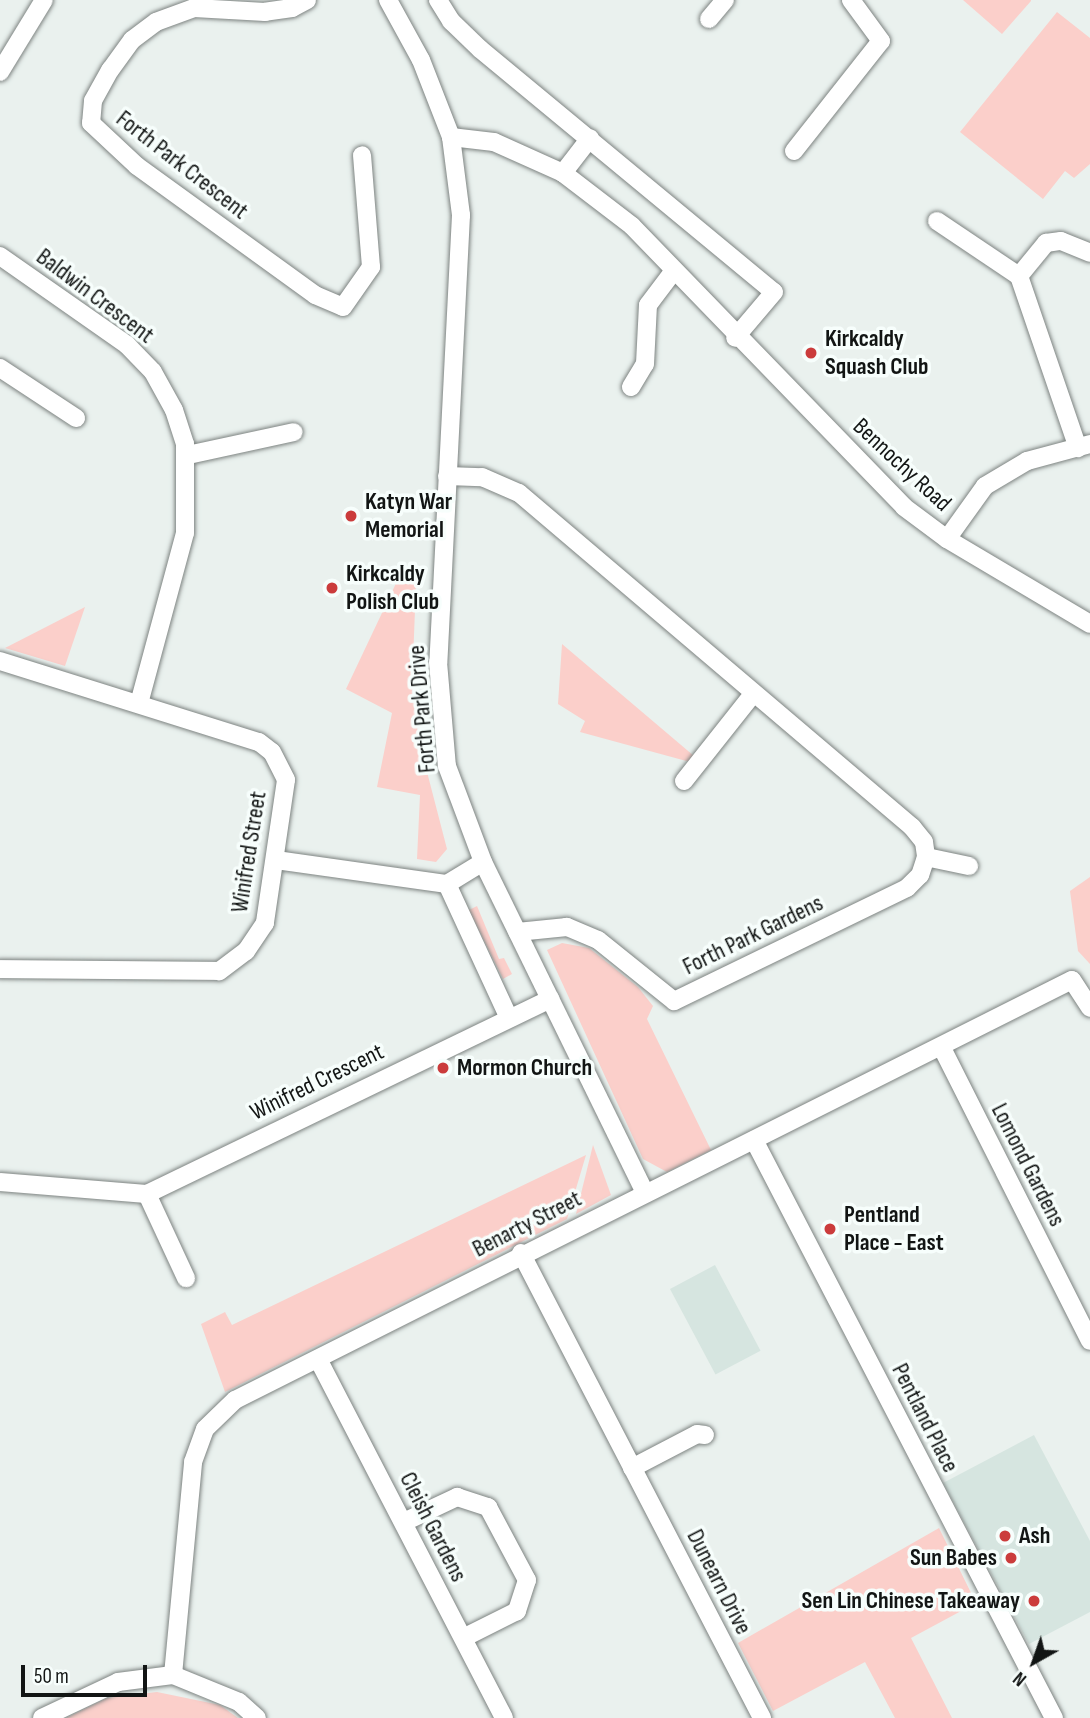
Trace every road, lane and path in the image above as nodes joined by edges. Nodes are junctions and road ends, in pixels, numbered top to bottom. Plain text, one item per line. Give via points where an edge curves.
1 (44, 0) edge
2 (307, 0) edge
3 (388, 0) edge
4 (438, 0) edge
5 (725, 0) edge
6 (850, 0) edge
7 (709, 19) dead end
8 (0, 72) edge
9 (451, 137) junction
10 (590, 138) junction
11 (794, 151) dead end
12 (362, 155) dead end
13 (563, 173) junction
14 (937, 221) dead end
15 (1090, 253) edge
16 (0, 257) edge
17 (673, 272) junction
18 (1019, 276) junction
19 (736, 338) junction
20 (0, 368) edge
21 (631, 387) dead end
22 (76, 418) dead end
23 (294, 432) dead end
24 (1084, 446) edge
25 (188, 456) junction
26 (447, 476) junction
27 (947, 539) junction
28 (1090, 624) edge
29 (0, 661) edge
30 (754, 694) junction
31 (139, 704) junction
32 (684, 781) dead end
33 (926, 857) junction
34 (276, 860) junction
35 (483, 862) junction
36 (969, 866) dead end
37 (447, 884) junction
38 (517, 933) junction
39 (0, 969) edge
40 (550, 999) junction
41 (1090, 1008) edge
42 (509, 1018) junction
43 (942, 1048) junction
44 (754, 1140) junction
45 (0, 1182) edge
46 (645, 1193) junction
47 (147, 1194) junction
48 (521, 1253) junction
49 (186, 1278) dead end
50 (1090, 1341) edge
51 (318, 1359) junction
52 (705, 1435) dead end
53 (632, 1468) junction
54 (404, 1522) junction
55 (463, 1638) junction
56 (173, 1675) junction
57 (42, 1718) edge
58 (257, 1718) edge
59 (504, 1718) edge
60 (762, 1718) edge
61 (1054, 1718) edge

1 - 8 street
2 - 12 street, Forth Park Crescent via 292,8 265,12 194,8 156,22 132,40 110,70 93,101 91,123 137,166 282,272 315,295 343,306 371,267
3 - 9 street via 421,61
4 - 10 street via 451,21 480,49
5 - 7 street
6 - 11 street via 885,36
9 - 13 street, Bennochy Road via 494,142
9 - 26 street, Forth Park Drive via 461,215
10 - 13 street
10 - 19 street via 774,292
13 - 17 street, Bennochy Road via 632,226
14 - 18 street
15 - 18 street via 1061,241 1046,243
16 - 25 street, Baldwin Crescent via 127,345 153,372 174,410
17 - 19 street, Bennochy Road
17 - 21 street via 648,305 645,365
18 - 24 street
19 - 27 street, Bennochy Road via 904,507
20 - 22 street
23 - 25 street
24 - 27 street via 1027,461 985,486
25 - 31 street, Baldwin Crescent via 185,533
26 - 30 street via 482,477 519,493
26 - 35 street, Forth Park Drive via 438,662 446,753
27 - 28 street, Bennochy Road
29 - 31 street, Winifred Street
30 - 32 street
30 - 33 street via 912,827 924,842
31 - 34 street, Winifred Street via 237,734 272,752 286,780
33 - 36 street
33 - 38 street, Forth Park Gardens via 920,875 907,888 674,1000 597,940 567,927
34 - 37 street
34 - 39 street, Winifred Street via 265,923 246,951 219,971
35 - 37 street
35 - 38 street, Forth Park Drive
37 - 42 street
38 - 40 street, Forth Park Drive
40 - 42 street, Winifred Crescent
40 - 46 street, Forth Park Drive
41 - 43 street, Benarty Street via 1072,980
42 - 47 street, Winifred Crescent
43 - 44 street, Benarty Street
43 - 50 street, Lomond Gardens
44 - 46 street, Benarty Street
44 - 61 street, Pentland Place
45 - 47 street
46 - 48 street, Benarty Street
47 - 49 street
48 - 51 street, Benarty Street
48 - 53 street, Dunearn Drive
51 - 54 street, Cleish Gardens
51 - 56 street, Benarty Street via 234,1400 205,1429 193,1462
52 - 53 street via 696,1434
53 - 60 street, Dunearn Drive
54 - 55 street, Cleish Gardens
54 - 55 street via 457,1497 488,1507 527,1580 517,1611
55 - 59 street, Cleish Gardens
56 - 57 street via 118,1682
56 - 58 street via 239,1702

